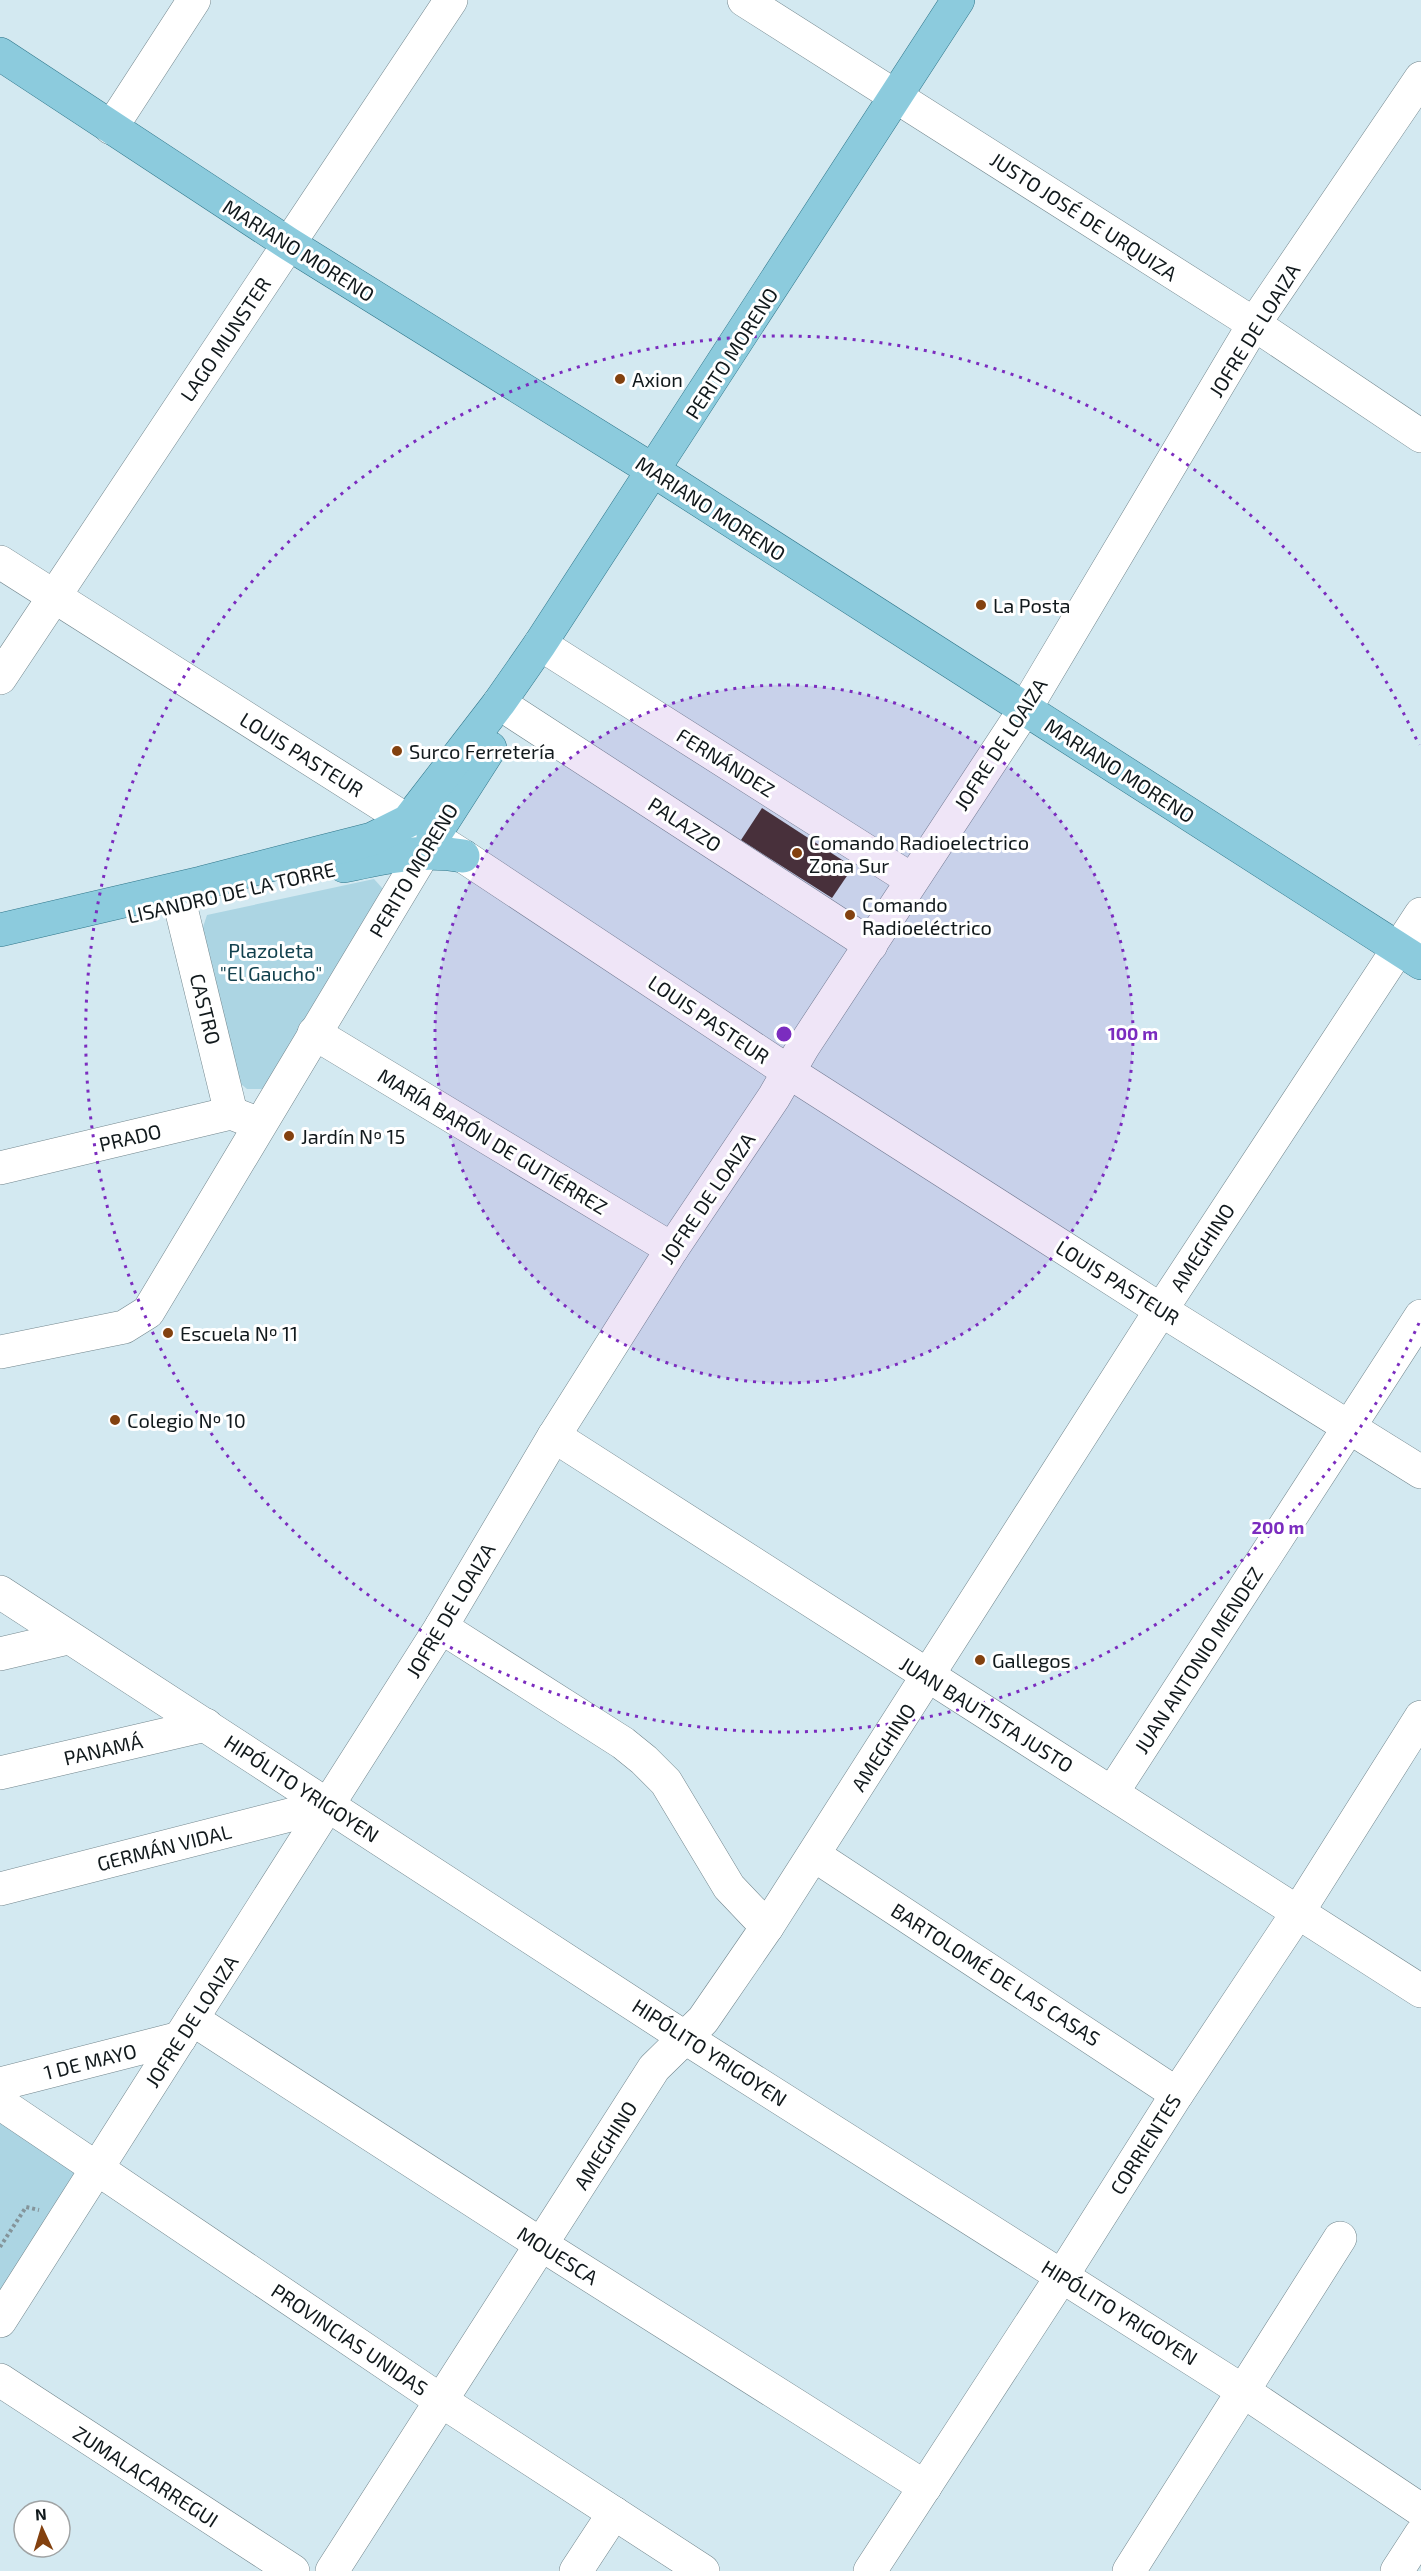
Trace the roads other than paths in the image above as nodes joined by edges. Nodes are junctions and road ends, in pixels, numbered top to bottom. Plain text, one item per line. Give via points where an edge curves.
1 (194, 0) edge
2 (451, 0) edge
3 (744, 0) edge
4 (958, 0) edge
5 (0, 54) edge
6 (1421, 78) edge
7 (897, 97) junction
8 (111, 128) junction
9 (288, 244) junction
10 (1254, 324) junction
11 (1421, 436) edge
12 (654, 471) junction
13 (0, 562) edge
14 (54, 596) junction
15 (540, 644) junction
16 (0, 678) edge
17 (499, 703) junction
18 (1025, 709) junction
19 (422, 837) junction
20 (912, 880) junction
21 (180, 904) junction
22 (1421, 914) edge
23 (0, 930) edge
24 (871, 945) junction
25 (0, 946) edge
26 (1410, 956) edge
27 (314, 1034) junction
28 (789, 1072) junction
29 (245, 1118) junction
30 (0, 1168) edge
31 (672, 1249) junction
32 (1161, 1310) junction
33 (1421, 1316) edge
34 (0, 1353) edge
35 (1349, 1426) junction
36 (554, 1436) junction
37 (1421, 1472) edge
38 (0, 1592) edge
39 (441, 1627) junction
40 (68, 1638) junction
41 (0, 1654) edge
42 (928, 1677) junction
43 (206, 1725) junction
44 (1418, 1730) edge
45 (0, 1773) edge
46 (1112, 1793) junction
47 (329, 1805) junction
48 (814, 1855) junction
49 (0, 1889) edge
50 (1298, 1912) junction
51 (767, 1927) junction
52 (1421, 1991) edge
53 (186, 2029) junction
54 (684, 2037) junction
55 (0, 2084) edge
56 (1177, 2094) junction
57 (0, 2103) edge
58 (96, 2169) junction
59 (1340, 2238) dead end
60 (542, 2245) junction
61 (1062, 2276) junction
62 (0, 2321) edge
63 (0, 2380) edge
64 (1243, 2391) junction
65 (441, 2400) junction
66 (926, 2487) junction
67 (1421, 2510) edge
68 (614, 2513) junction
69 (1421, 2534) edge
70 (293, 2571) edge
71 (332, 2571) edge
72 (576, 2571) edge
73 (703, 2571) edge
74 (870, 2571) edge
75 (1129, 2571) edge
76 (1397, 2571) edge

1 - 8 street
2 - 9 street, LAGO MUNSTER
3 - 7 street, JUSTO JOSÉ DE URQUIZA
4 - 7 main road, PERITO MORENO
5 - 8 main road, MARIANO MORENO
6 - 10 street, JOFRE DE LOAIZA
7 - 10 street, JUSTO JOSÉ DE URQUIZA
7 - 12 main road, PERITO MORENO
8 - 9 main road, MARIANO MORENO
9 - 12 main road, MARIANO MORENO
9 - 14 street, LAGO MUNSTER
10 - 11 street, JUSTO JOSÉ DE URQUIZA
10 - 18 street, JOFRE DE LOAIZA
12 - 15 main road, PERITO MORENO
12 - 18 main road, MARIANO MORENO
13 - 14 street, LOUIS PASTEUR
14 - 16 street, LAGO MUNSTER
14 - 19 street, LOUIS PASTEUR
15 - 17 main road, PERITO MORENO
15 - 20 street, FERNÁNDEZ
17 - 19 main road, PERITO MORENO
17 - 24 street, PALAZZO
18 - 20 street, JOFRE DE LOAIZA
18 - 26 main road, MARIANO MORENO
19 - 21 main road, LISANDRO DE LA TORRE via 375,859
19 - 23 main road, LISANDRO DE LA TORRE via 372,839
19 - 27 street, PERITO MORENO
19 - 28 street, LOUIS PASTEUR via 463,856
20 - 24 street, JOFRE DE LOAIZA
21 - 25 main road, LISANDRO DE LA TORRE
21 - 29 street, CASTRO
22 - 26 street, AMEGHINO
24 - 28 street, JOFRE DE LOAIZA
26 - 32 street, AMEGHINO
27 - 29 street, PERITO MORENO
27 - 31 street, MARÍA BARÓN DE GUTIÉRREZ
28 - 31 street, JOFRE DE LOAIZA
28 - 32 street, LOUIS PASTEUR
29 - 30 street, PRADO
29 - 34 street, PERITO MORENO via 148,1312 124,1327
31 - 36 street, JOFRE DE LOAIZA
32 - 35 street, LOUIS PASTEUR
32 - 42 street, AMEGHINO
33 - 35 street, JUAN ANTONIO MENDEZ
35 - 37 street, LOUIS PASTEUR
35 - 46 street, JUAN ANTONIO MENDEZ
36 - 39 street, JOFRE DE LOAIZA
36 - 42 street, JUAN BAUTISTA JUSTO
38 - 40 street, HIPÓLITO YRIGOYEN
39 - 47 street, JOFRE DE LOAIZA
39 - 51 street via 644,1760 666,1782 729,1887
40 - 41 street
40 - 43 street, HIPÓLITO YRIGOYEN
42 - 46 street, JUAN BAUTISTA JUSTO
42 - 48 street, AMEGHINO
43 - 45 street, PANAMÁ
43 - 47 street, HIPÓLITO YRIGOYEN
44 - 50 street, CORRIENTES
46 - 50 street, JUAN BAUTISTA JUSTO
47 - 49 street, GERMÁN VIDAL
47 - 53 street, JOFRE DE LOAIZA
47 - 54 street, HIPÓLITO YRIGOYEN
48 - 51 street, AMEGHINO
48 - 56 street, BARTOLOMÉ DE LAS CASAS
50 - 52 street, JUAN BAUTISTA JUSTO
50 - 56 street, CORRIENTES
51 - 54 street, AMEGHINO via 703,2020
53 - 55 street, 1 DE MAYO
53 - 58 street, JOFRE DE LOAIZA
53 - 60 street, MOUESCA
54 - 60 street, AMEGHINO via 654,2068
54 - 61 street, HIPÓLITO YRIGOYEN
56 - 61 street, CORRIENTES
57 - 58 street, PROVINCIAS UNIDAS
58 - 62 street, JOFRE DE LOAIZA
58 - 65 street, PROVINCIAS UNIDAS
59 - 64 street
60 - 65 street, AMEGHINO
60 - 66 street, MOUESCA
61 - 64 street, HIPÓLITO YRIGOYEN
61 - 66 street, CORRIENTES
63 - 70 street, ZUMALACARREGUI
64 - 67 street, HIPÓLITO YRIGOYEN
64 - 75 street
65 - 68 street, PROVINCIAS UNIDAS
65 - 71 street, AMEGHINO
66 - 74 street, CORRIENTES
68 - 72 street
68 - 73 street, PROVINCIAS UNIDAS
69 - 76 street

